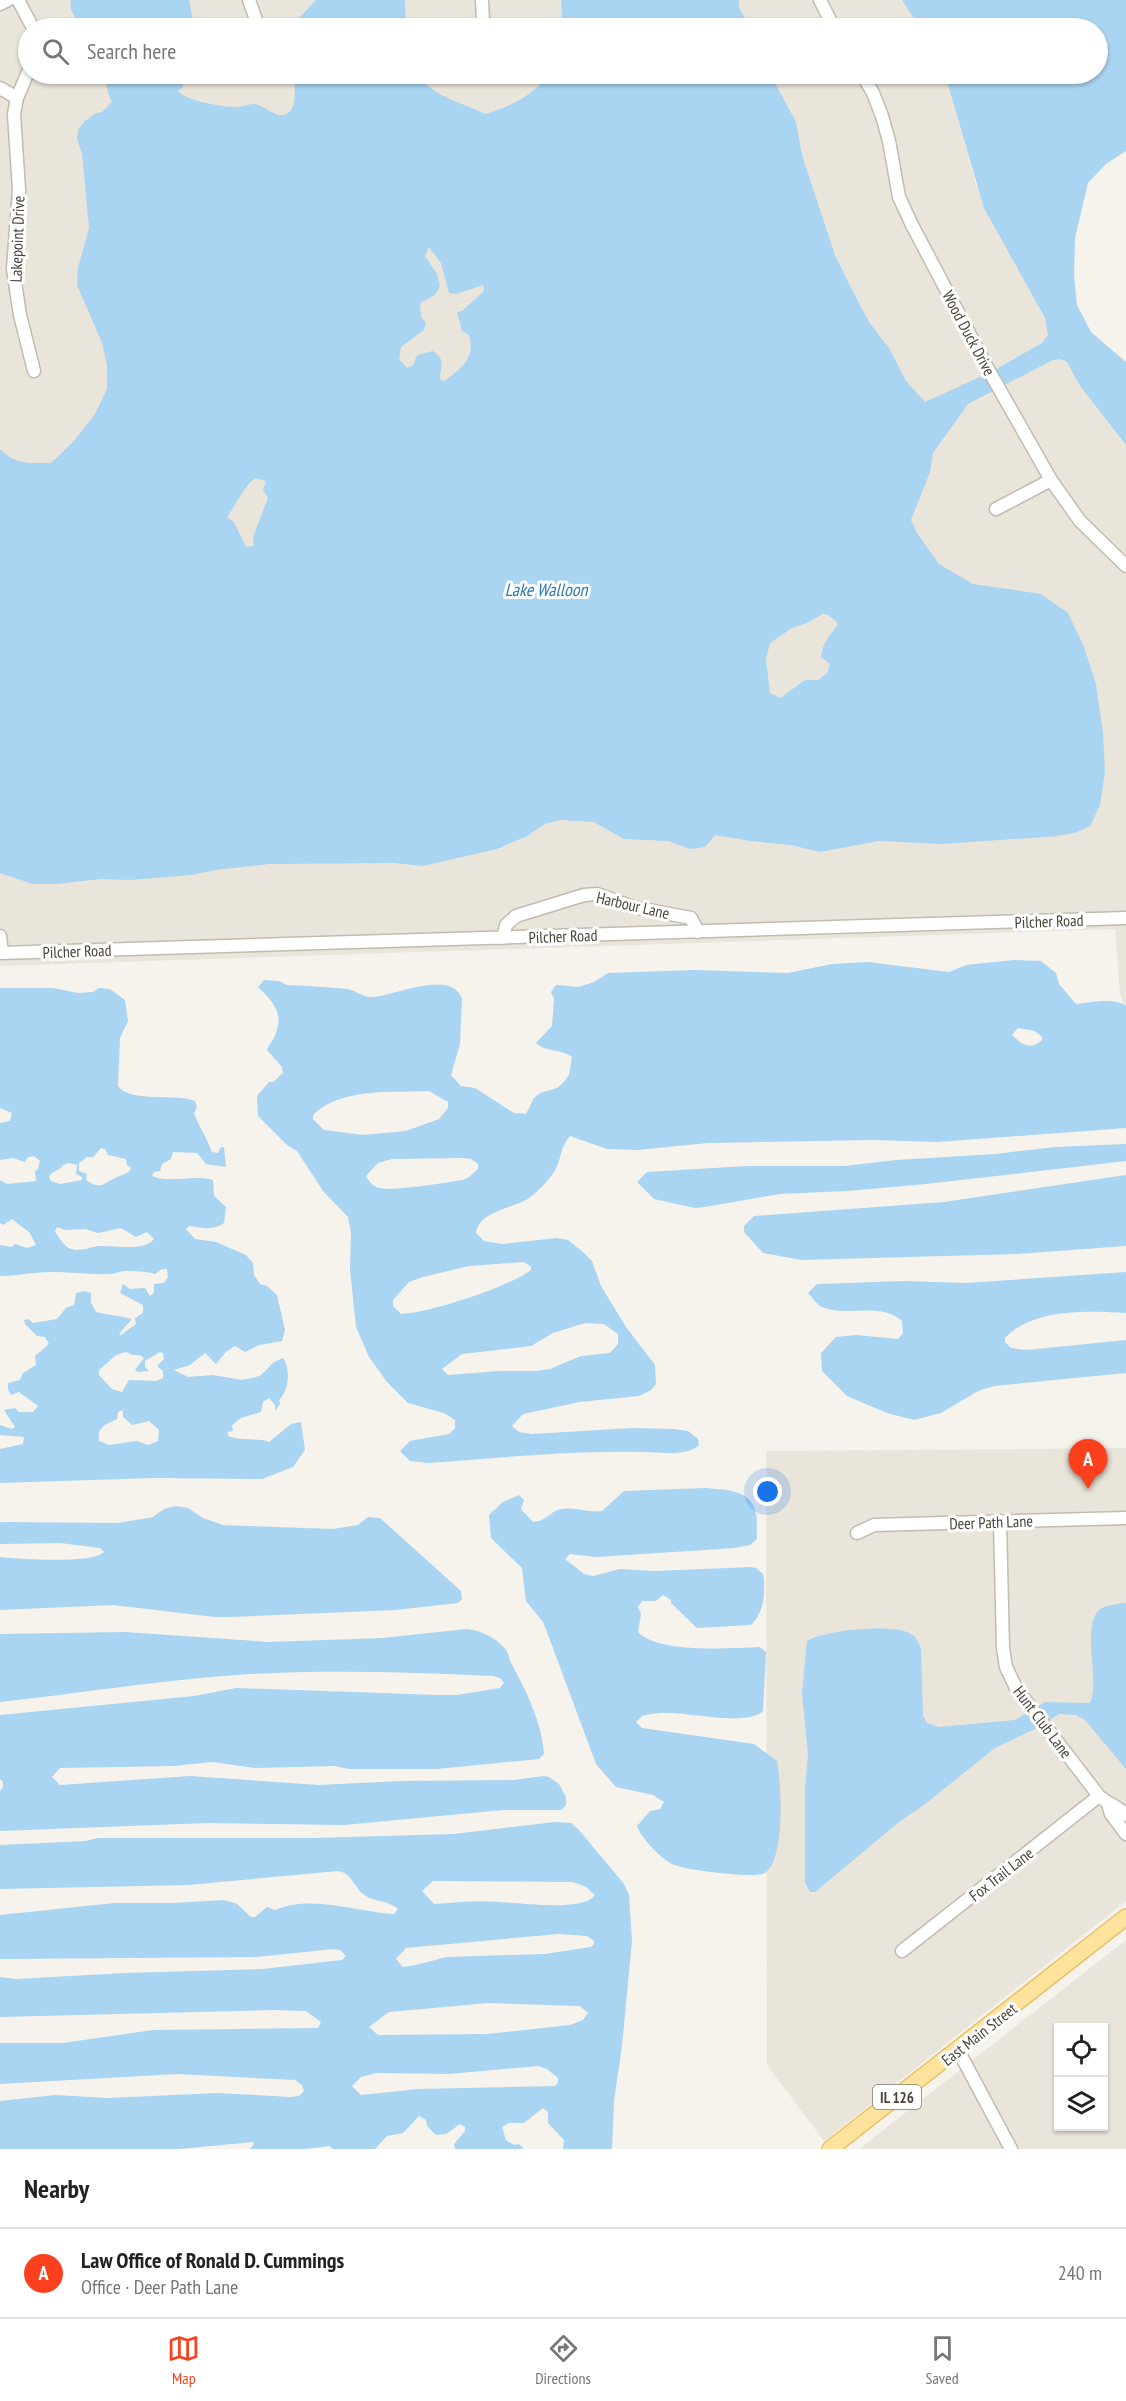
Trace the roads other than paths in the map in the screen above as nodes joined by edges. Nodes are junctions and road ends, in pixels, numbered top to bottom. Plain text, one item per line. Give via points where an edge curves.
1 (8, 0) edge
2 (18, 0) edge
3 (249, 0) edge
4 (482, 0) edge
5 (820, 0) edge
6 (0, 4) edge
7 (28, 18) edge
8 (255, 18) edge
9 (483, 18) edge
10 (829, 18) edge
11 (23, 84) edge
12 (868, 84) edge
13 (0, 88) edge
14 (17, 98) junction
15 (34, 371) dead end
16 (1051, 480) junction
17 (996, 509) dead end
18 (1126, 566) edge
19 (1126, 918) edge
20 (698, 932) junction
21 (0, 936) edge
22 (503, 938) junction
23 (1, 953) edge
24 (1126, 1518) edge
25 (1000, 1521) junction
26 (857, 1533) dead end
27 (1104, 1800) junction
28 (1126, 1815) edge
29 (1126, 1834) edge
30 (1126, 1917) edge
31 (902, 1951) dead end
32 (958, 2050) junction
33 (830, 2149) edge
34 (1011, 2149) edge

1 - 6 street
2 - 7 street
3 - 8 street
4 - 9 street
5 - 10 street
11 - 14 street, Lakepoint Drive
12 - 16 street, Wood Duck Drive via 889,141 899,197
13 - 14 street
14 - 15 street, Lakepoint Drive via 14,129 19,190 13,269
16 - 17 street
16 - 18 street, Wood Duck Drive via 1080,521
19 - 20 street, Pilcher Road
20 - 22 street, Pilcher Road
20 - 22 street, Harbour Lane via 691,918 639,909 597,894 516,916 506,925
21 - 23 street
22 - 23 street, Pilcher Road
24 - 25 street, Deer Path Lane
25 - 26 street, Deer Path Lane via 874,1525
25 - 27 street, Hunt Club Lane via 1004,1657 1011,1680
27 - 28 street, Hunt Club Lane
27 - 29 street, Hunt Club Lane
27 - 31 street, Fox Trail Lane
30 - 32 main road, East Main Street / IL 126
32 - 33 main road, East Main Street / IL 126
32 - 34 street

